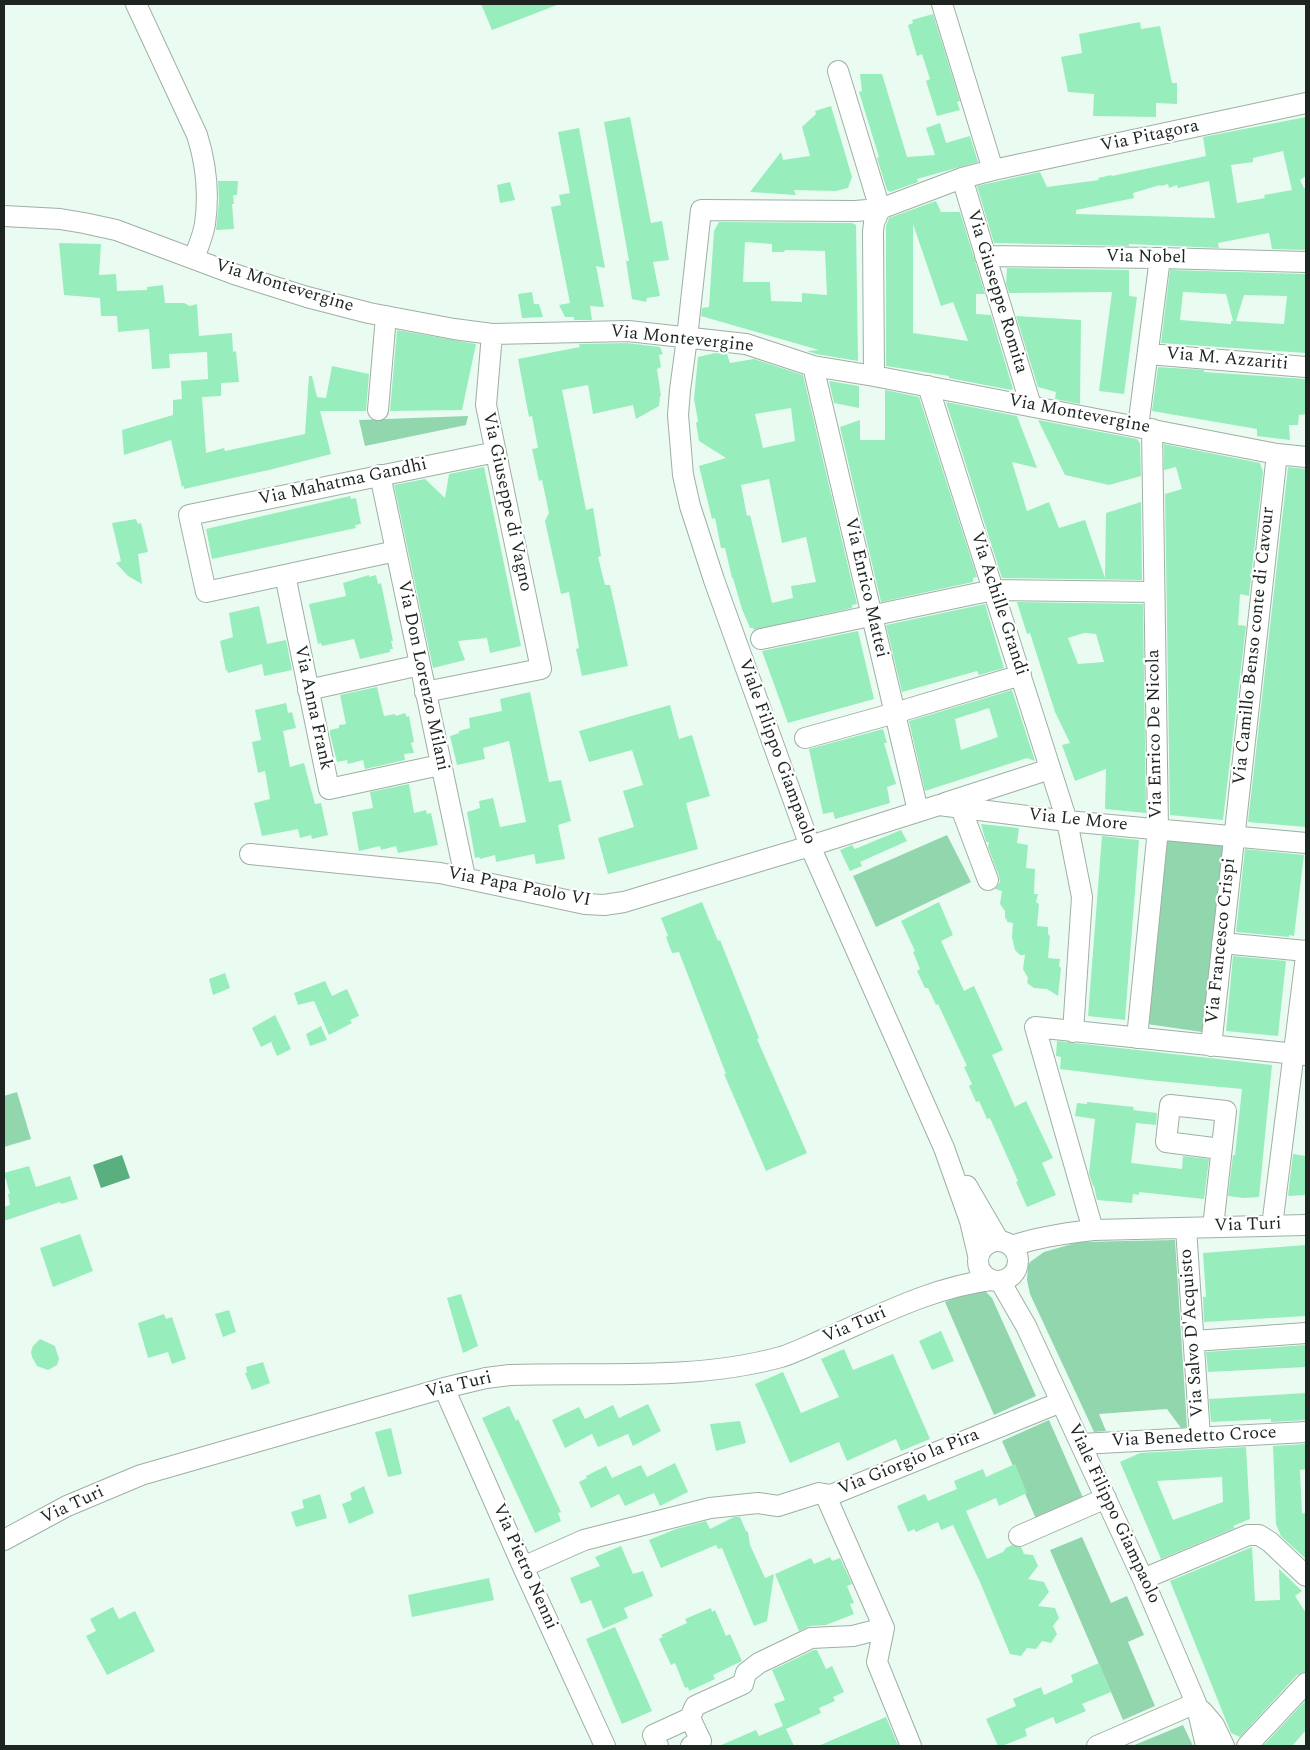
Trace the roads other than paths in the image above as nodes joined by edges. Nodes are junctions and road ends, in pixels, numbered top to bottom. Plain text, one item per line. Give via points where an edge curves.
1 (136, 4) edge
2 (942, 4) edge
3 (838, 71) dead end
4 (1306, 104) edge
5 (993, 170) junction
6 (962, 178) junction
7 (880, 208) junction
8 (701, 210) joint
9 (4, 216) edge
10 (985, 256) junction
11 (194, 258) junction
12 (1160, 258) junction
13 (1306, 262) edge
14 (386, 316) junction
15 (492, 334) junction
16 (687, 338) junction
17 (1148, 354) junction
18 (813, 366) junction
19 (1306, 366) edge
20 (874, 376) junction
21 (928, 386) junction
22 (1031, 406) junction
23 (378, 410) dead end
24 (1145, 428) junction
25 (496, 452) junction
26 (1277, 454) junction
27 (1306, 457) edge
28 (380, 475) junction
29 (396, 551) junction
30 (285, 575) junction
31 (993, 590) junction
32 (1154, 592) junction
33 (872, 615) junction
34 (761, 639) dead end
35 (420, 665) junction
36 (1021, 675) junction
37 (308, 690) junction
38 (425, 692) junction
39 (895, 714) junction
40 (805, 738) dead end
41 (440, 765) junction
42 (1050, 769) junction
43 (939, 805) junction
44 (961, 808) junction
45 (918, 811) junction
46 (1066, 821) junction
47 (1158, 829) junction
48 (1234, 837) junction
49 (1306, 843) edge
50 (810, 846) junction
51 (250, 854) dead end
52 (465, 878) junction
53 (988, 880) dead end
54 (1222, 943) junction
55 (1306, 951) edge
56 (1306, 956) edge
57 (1073, 1032) junction
58 (1137, 1038) junction
59 (1211, 1046) junction
60 (1300, 1055) edge
61 (944, 1148) junction
62 (1222, 1149) dead end
63 (1306, 1225) edge
64 (1272, 1226) junction
65 (1213, 1227) junction
66 (1186, 1228) junction
67 (1093, 1230) junction
68 (1005, 1244) junction
69 (978, 1258) junction
70 (1002, 1278) junction
71 (925, 1296) junction
72 (1306, 1333) edge
73 (1194, 1341) junction
74 (444, 1388) junction
75 (1062, 1402) junction
76 (1306, 1432) edge
77 (1200, 1437) junction
78 (1082, 1444) junction
79 (825, 1494) junction
80 (1106, 1498) junction
81 (1019, 1536) dead end
82 (4, 1540) edge
83 (523, 1567) junction
84 (1306, 1576) edge
85 (1144, 1579) junction
86 (884, 1628) junction
87 (1306, 1683) edge
88 (1196, 1703) junction
89 (690, 1718) junction
90 (605, 1746) edge
91 (658, 1746) edge
92 (691, 1746) edge
93 (911, 1746) edge
94 (1097, 1746) edge
95 (1206, 1746) edge
96 (1224, 1746) edge
97 (1248, 1746) edge

1 - 11 street via 203,154 204,226
2 - 5 street
3 - 7 street
4 - 5 street, Via Pitagora
5 - 6 street, Via Pitagora
6 - 7 street, Via Pitagora
6 - 10 street, Via Giuseppe Romita
7 - 8 street, Via Pitagora via 855,211
7 - 20 street via 873,232
8 - 16 street, Viale Filippo Giampaolo
9 - 11 street, Via Montevergine via 84,222
10 - 12 street, Via Nobel
10 - 22 street, Via Giuseppe Romita
11 - 14 street, Via Montevergine via 307,298
12 - 13 street, Via Nobel
12 - 17 street, Via Enrico De Nicola
14 - 15 street, Via Montevergine
14 - 23 street
15 - 16 street, Via Montevergine via 628,331
15 - 25 street, Via Giuseppe di Vagno via 486,405
16 - 18 street, Via Montevergine via 746,344
16 - 50 street, Viale Filippo Giampaolo via 678,415 683,475 690,506
17 - 19 street, Via M. Azzariti
17 - 24 street, Via Enrico De Nicola
18 - 20 street, Via Montevergine
18 - 33 street, Via Enrico Mattei
20 - 21 street, Via Montevergine
21 - 22 street, Via Montevergine
21 - 31 street, Via Achille Grandi
22 - 24 street, Via Montevergine
24 - 26 street, Via Montevergine
24 - 32 street, Via Enrico De Nicola
25 - 28 street, Via Mahatma Gandhi
25 - 38 street, Via Giuseppe di Vagno via 542,669
26 - 27 street, Via Montevergine
26 - 48 street, Via Camillo Benso conte di Cavour
28 - 29 street, Via Don Lorenzo Milani
28 - 30 street, Via Mahatma Gandhi via 189,515 206,592
29 - 30 street
29 - 35 street, Via Don Lorenzo Milani
30 - 37 street, Via Anna Frank
31 - 32 street
31 - 33 street
31 - 36 street, Via Achille Grandi
32 - 47 street, Via Enrico De Nicola
33 - 34 street
33 - 39 street, Via Enrico Mattei
35 - 37 street
35 - 38 street, Via Don Lorenzo Milani
36 - 39 street
36 - 42 street, Via Achille Grandi
37 - 41 street, Via Anna Frank via 329,789
38 - 41 street, Via Don Lorenzo Milani
39 - 40 street
39 - 45 street, Via Enrico Mattei
41 - 52 street, Via Don Lorenzo Milani
42 - 43 street, Via Le More
42 - 46 street, Via Achille Grandi
43 - 44 street, Via Le More
43 - 45 street, Via Le More
44 - 46 street, Via Le More
44 - 53 street
45 - 50 street, Via Le More
46 - 47 street, Via Le More
46 - 57 street, Via Achille Grandi via 1082,897
47 - 48 street, Via Le More
47 - 58 street, Via Enrico De Nicola
48 - 49 street, Via Le More
48 - 54 street, Via Francesco Crispi
50 - 52 street, Via Papa Paolo VI via 624,902 604,905 585,904
50 - 61 street, Viale Filippo Giampaolo
51 - 52 street, Via Papa Paolo VI
54 - 55 street
54 - 59 street, Via Francesco Crispi
56 - 60 street
57 - 58 street
57 - 67 street via 1034,1028
58 - 59 street
59 - 60 street
60 - 64 street
61 - 68 street, Viale Filippo Giampaolo
61 - 69 street, Viale Filippo Giampaolo via 970,1221
62 - 65 street
63 - 64 street, Via Turi
64 - 65 street, Via Turi
65 - 66 street, Via Turi
66 - 67 street, Via Turi
66 - 73 street, Via Salvo D'Acquisto
67 - 68 street, Via Turi
68 - 69 street via 990,1242 982,1248
68 - 70 street via 1018,1257 1018,1262
69 - 70 street via 980,1270 986,1278
69 - 71 street
70 - 71 street via 969,1283
70 - 75 street, Viale Filippo Giampaolo
71 - 74 street, Via Turi via 785,1356 756,1364 673,1374 510,1375
72 - 73 street
73 - 77 street, Via Salvo D'Acquisto
74 - 82 street, Via Turi via 141,1475 67,1506
74 - 83 street, Via Pietro Nenni
75 - 78 street, Viale Filippo Giampaolo
75 - 79 street, Via Giorgio la Pira
76 - 77 street, Via Benedetto Croce
77 - 78 street, Via Benedetto Croce
78 - 80 street, Viale Filippo Giampaolo
79 - 83 street, Via Giorgio la Pira via 778,1506 758,1502 710,1508 584,1540
79 - 86 street
80 - 81 street
80 - 85 street, Viale Filippo Giampaolo
83 - 90 street, Via Pietro Nenni
84 - 85 street via 1270,1542 1259,1535 1248,1535
85 - 88 street, Viale Filippo Giampaolo
86 - 89 street via 853,1636 811,1638 759,1663 746,1673 743,1684 695,1706
86 - 93 street via 877,1662
87 - 97 street
88 - 94 street
88 - 95 street, Viale Filippo Giampaolo
88 - 96 street, Viale Filippo Giampaolo via 1214,1725
89 - 91 street via 653,1735
89 - 92 street via 701,1742

